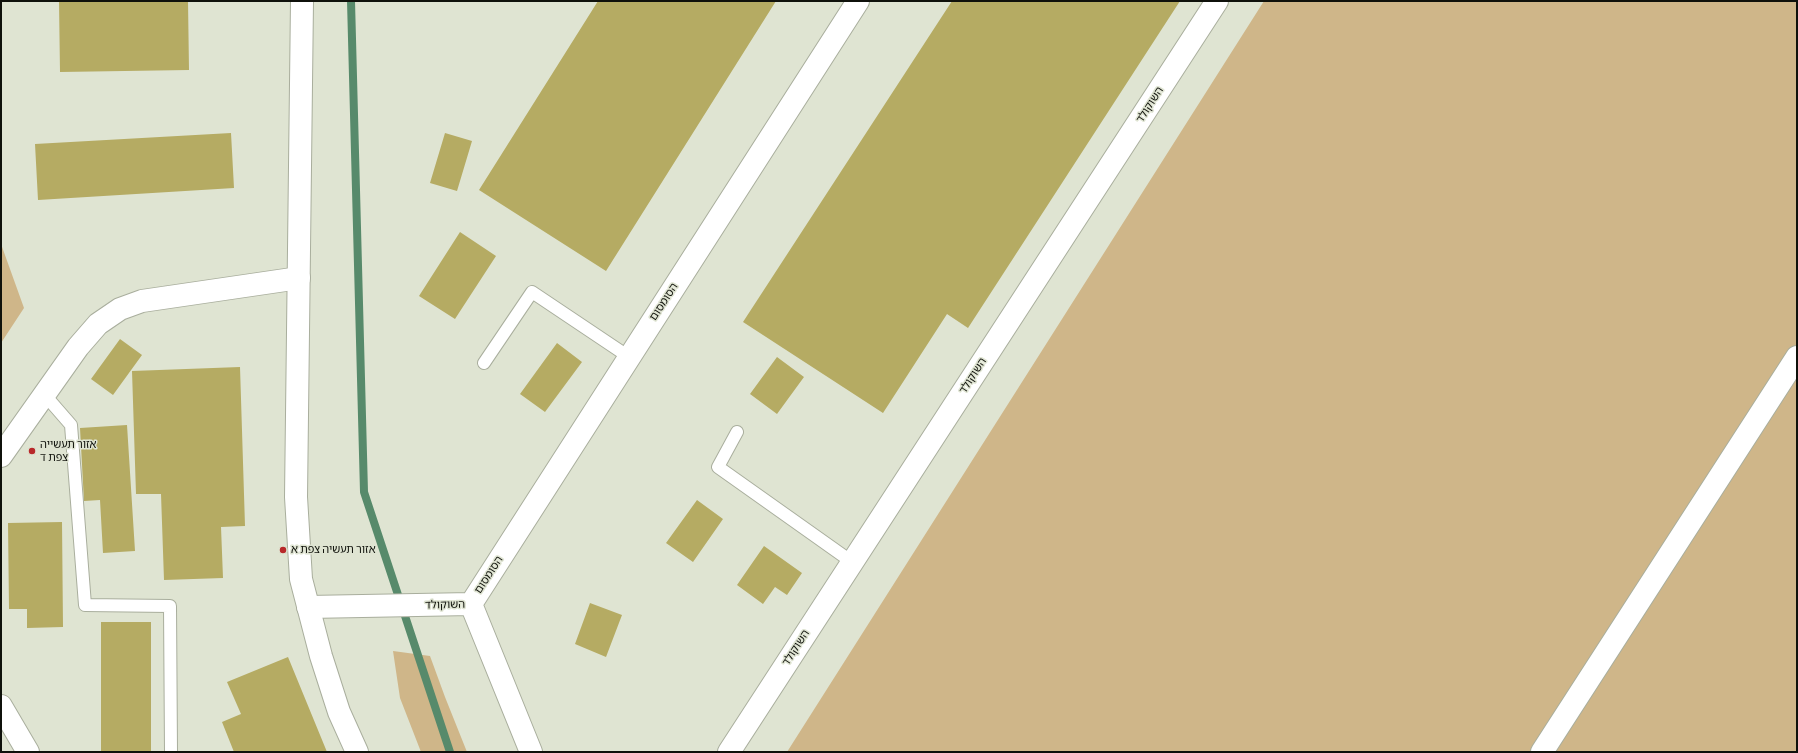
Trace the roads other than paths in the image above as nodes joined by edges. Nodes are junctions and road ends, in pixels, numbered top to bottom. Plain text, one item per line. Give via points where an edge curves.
1 (302, 1) edge
2 (858, 1) edge
3 (1217, 1) edge
4 (299, 278) junction
5 (629, 357) junction
6 (1797, 357) edge
7 (484, 363) dead end
8 (44, 394) junction
9 (737, 432) dead end
10 (1, 456) edge
11 (852, 562) junction
12 (471, 604) junction
13 (308, 607) junction
14 (1, 706) edge
15 (28, 752) edge
16 (170, 752) edge
17 (357, 752) edge
18 (531, 752) edge
19 (729, 752) edge
20 (1542, 752) edge

1 - 4 street
2 - 5 street, הסומסום
3 - 11 street, השוקולד
4 - 8 street via 142,301 120,309 98,324
4 - 13 street via 296,497 301,579
5 - 7 lane via 532,292
5 - 12 street, הסומסום
6 - 20 street
8 - 10 street
8 - 16 lane via 71,425 85,605 170,606
9 - 11 lane via 718,467
11 - 19 street, השוקולד
12 - 13 street, השוקולד
12 - 18 street, השוקולד
13 - 17 street via 339,712
14 - 15 street

